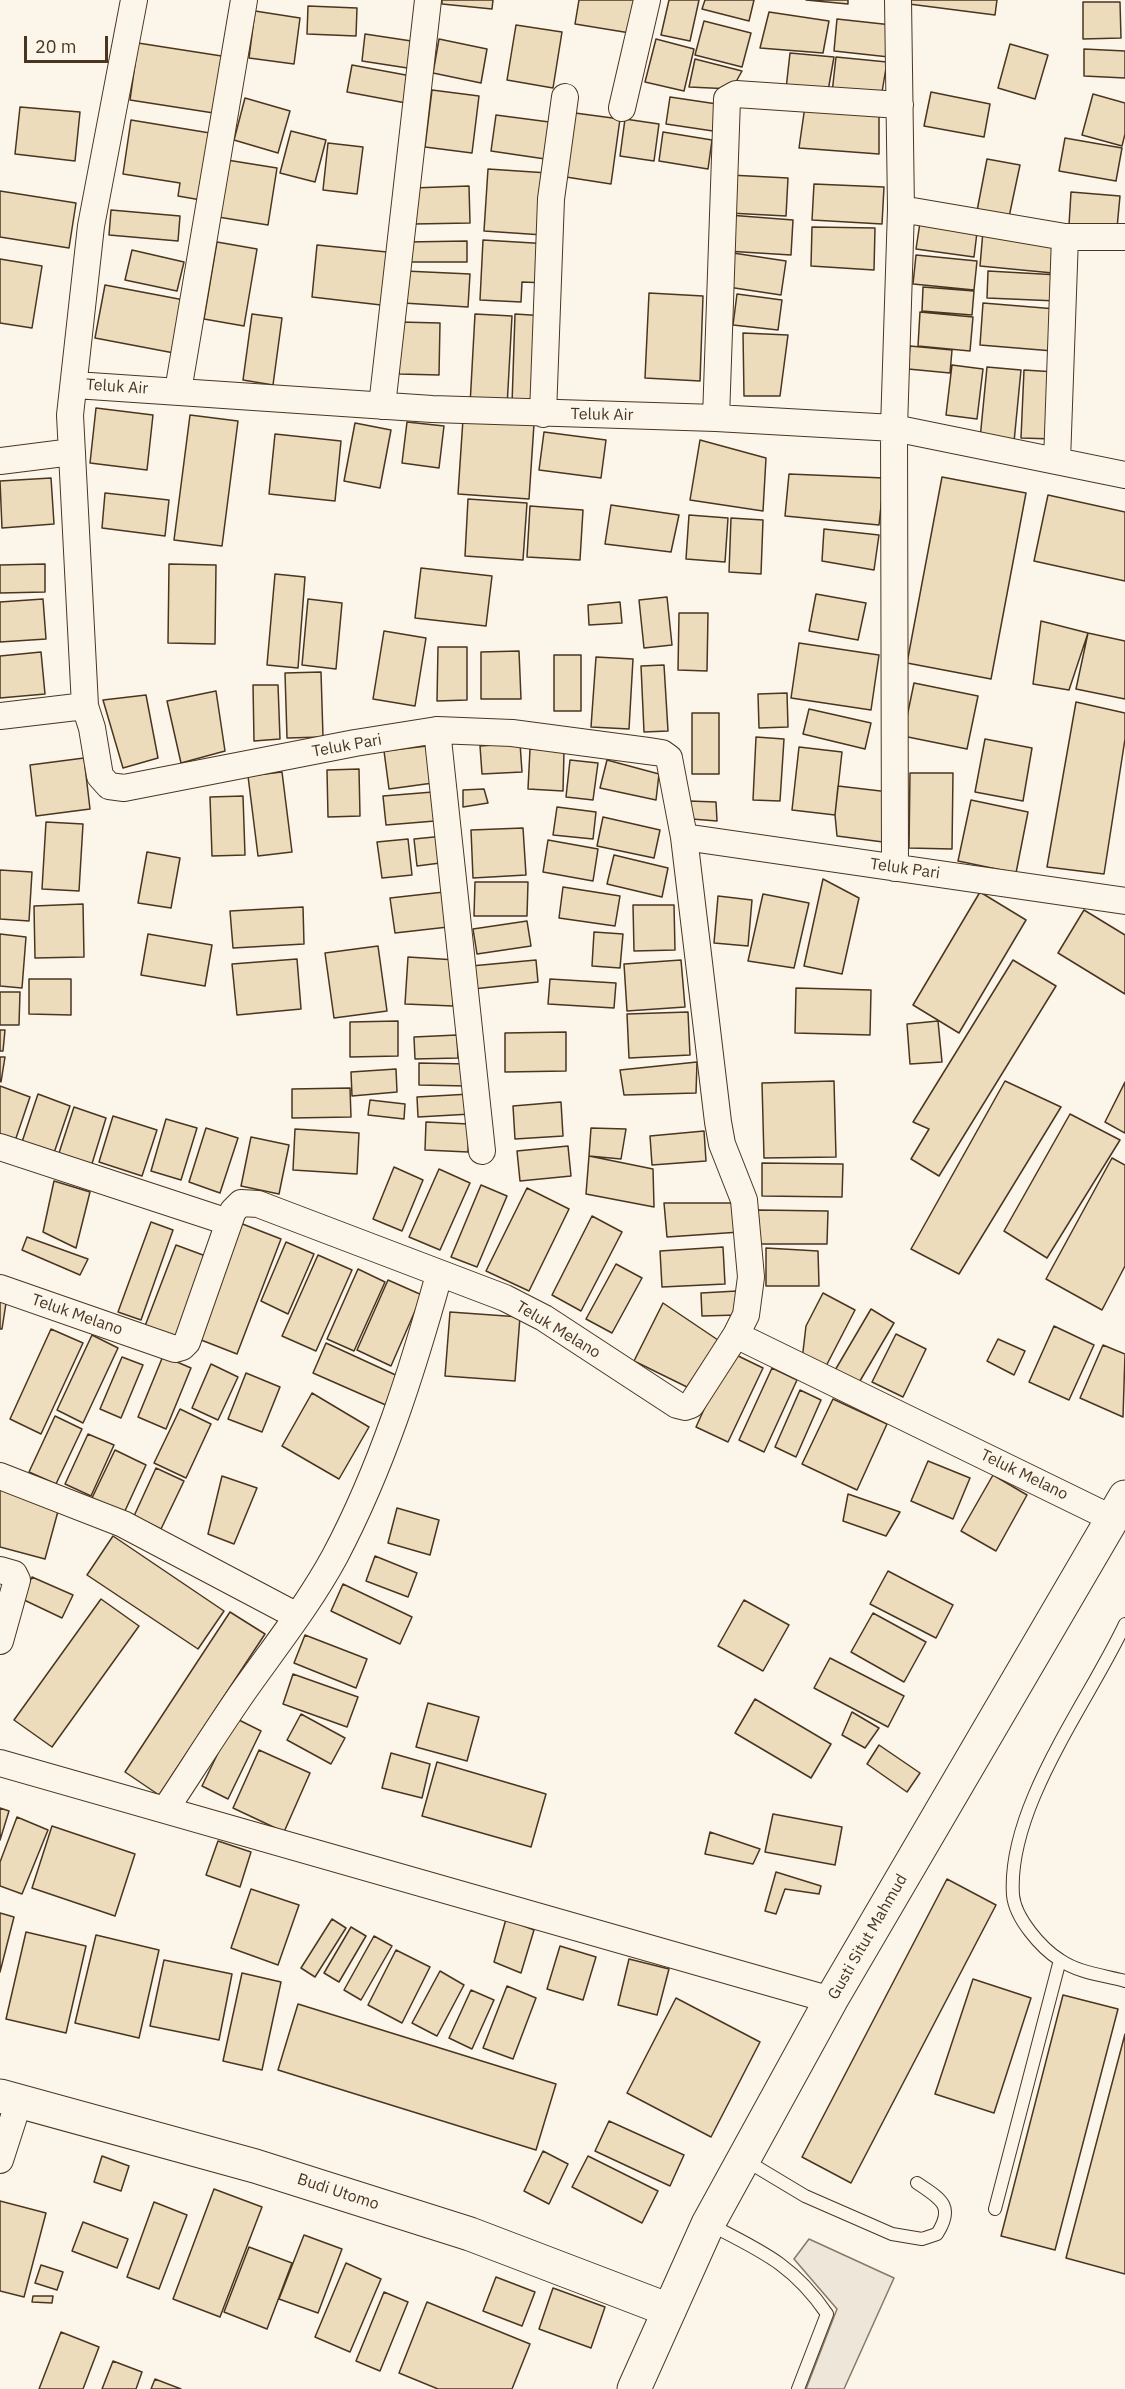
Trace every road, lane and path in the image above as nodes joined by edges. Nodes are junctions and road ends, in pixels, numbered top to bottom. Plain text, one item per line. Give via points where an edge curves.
1 (134, 0) edge
2 (244, 0) edge
3 (428, 0) edge
4 (646, 0) edge
5 (898, 0) edge
6 (565, 97) dead end
7 (900, 105) junction
8 (622, 108) dead end
9 (901, 209) junction
10 (1124, 232) edge
11 (1065, 237) junction
12 (75, 385) junction
13 (178, 391) junction
14 (382, 406) junction
15 (543, 414) junction
16 (716, 418) junction
17 (894, 428) junction
18 (72, 452) junction
19 (0, 461) edge
20 (1058, 461) junction
21 (1125, 475) edge
22 (85, 706) junction
23 (0, 716) edge
24 (437, 730) junction
25 (684, 837) junction
26 (895, 868) junction
27 (1125, 901) edge
28 (0, 1147) edge
29 (482, 1150) dead end
30 (228, 1222) junction
31 (440, 1275) junction
32 (0, 1288) edge
33 (736, 1335) junction
34 (0, 1476) edge
35 (1119, 1508) edge
36 (0, 1570) edge
37 (297, 1616) junction
38 (1125, 1624) edge
39 (0, 1641) edge
40 (0, 1763) edge
41 (165, 1810) junction
42 (1060, 1960) junction
43 (1125, 1981) edge
44 (831, 2000) junction
45 (10, 2099) edge
46 (0, 2160) edge
47 (744, 2160) junction
48 (917, 2183) dead end
49 (994, 2210) dead end
50 (708, 2224) junction
51 (669, 2310) junction
52 (634, 2389) edge
53 (798, 2389) edge

1 - 12 street, Teluk Pari via 91,226
2 - 13 street
3 - 14 street
4 - 8 street
5 - 7 street
6 - 15 street via 551,199
7 - 9 street
7 - 16 street via 736,94 727,99
9 - 11 street
9 - 17 street
10 - 11 street
11 - 20 street
12 - 13 street, Teluk Air
12 - 18 street, Teluk Pari via 70,415
13 - 14 street, Teluk Air
14 - 15 street, Teluk Air
15 - 16 street, Teluk Air
16 - 17 street, Teluk Air
17 - 20 street, Teluk Air
17 - 26 street
18 - 19 street
18 - 22 street, Teluk Pari
20 - 21 street, Teluk Air
22 - 23 street
22 - 24 street, Teluk Pari via 100,776 109,786 124,789
24 - 25 street, Teluk Pari via 523,735 662,753 669,758
24 - 29 street
25 - 26 street, Teluk Pari
25 - 33 street via 718,1122 722,1144 744,1200 752,1277 746,1315
26 - 27 street, Teluk Pari
28 - 30 street
30 - 31 street, Teluk Melano via 242,1203 258,1204
30 - 32 street, Teluk Melano via 182,1347 175,1349
31 - 33 street, Teluk Melano via 505,1298 544,1318 676,1405 685,1407 691,1404
31 - 37 street via 412,1374 378,1465 334,1557
33 - 35 street, Teluk Melano
34 - 37 street via 123,1524
35 - 44 main road, Gusti Situt Mahmud
36 - 39 street via 14,1574 17,1580
37 - 41 street
38 - 42 lane via 1033,1800 1014,1860 1013,1898 1023,1921 1036,1940
40 - 41 street
41 - 44 street
42 - 43 lane via 1081,1970
42 - 49 lane
44 - 47 main road, Gusti Situt Mahmud
45 - 46 street
45 - 51 main road, Budi Utomo via 255,2166 470,2234
47 - 48 lane via 834,2210 892,2234 922,2239 937,2235 946,2211 944,2203
47 - 50 main road, Gusti Situt Mahmud
50 - 51 main road, Gusti Situt Mahmud
50 - 53 lane via 784,2265 810,2289 827,2314
51 - 52 main road, Gusti Situt Mahmud

